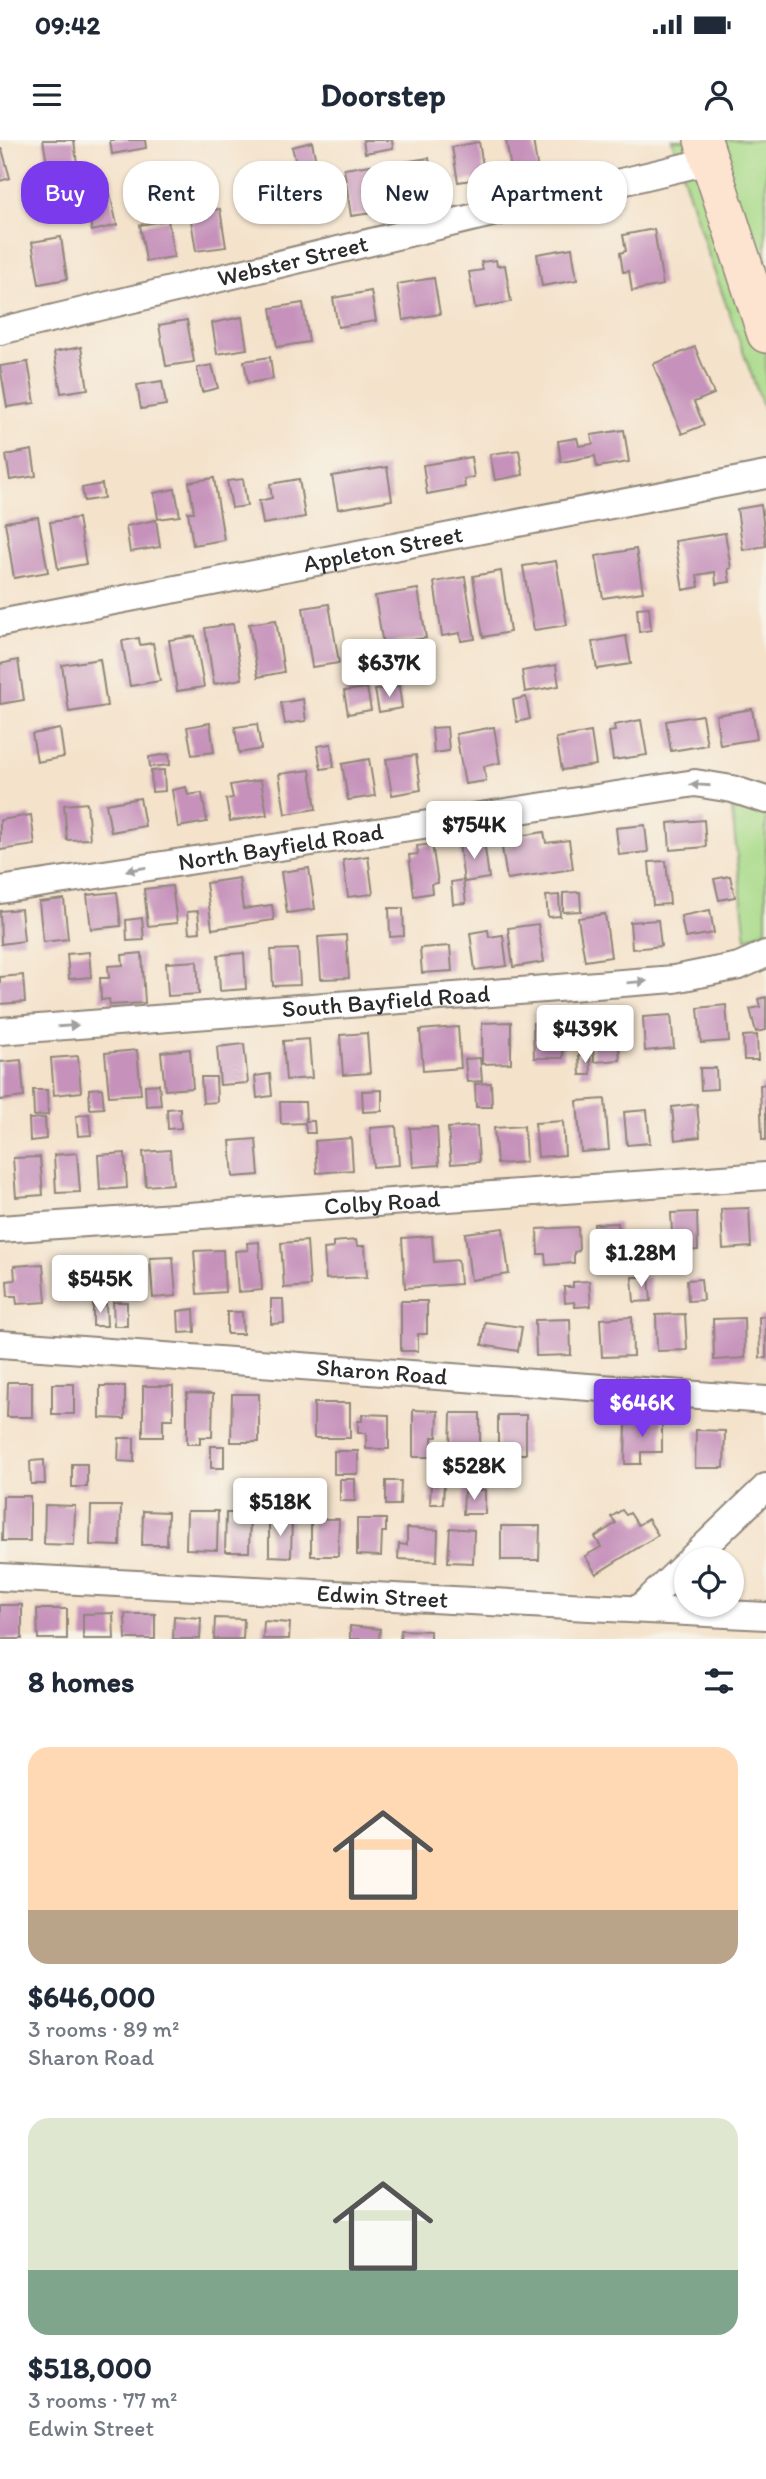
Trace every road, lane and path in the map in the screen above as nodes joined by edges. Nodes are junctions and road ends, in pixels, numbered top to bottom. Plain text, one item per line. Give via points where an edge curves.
1 (706, 150) edge
2 (0, 331) edge
3 (766, 334) edge
4 (766, 475) edge
5 (0, 623) edge
6 (766, 800) edge
7 (0, 890) edge
8 (766, 954) edge
9 (0, 1031) edge
10 (766, 1176) edge
11 (0, 1229) edge
12 (0, 1344) edge
13 (766, 1400) edge
14 (766, 1487) edge
15 (704, 1547) edge
16 (674, 1575) edge
17 (0, 1577) edge
18 (639, 1609) junction
19 (766, 1616) edge

1 - 2 street, Webster Street
1 - 3 main road
4 - 5 street, Appleton Street
6 -> 7 street, North Bayfield Road via 695,783
9 -> 8 street, South Bayfield Road via 674,979 739,966
10 - 11 street, Colby Road
12 - 13 street, Sharon Road
14 - 15 street
16 - 18 street
17 - 18 street, Edwin Street
18 - 19 street, Edwin Street

